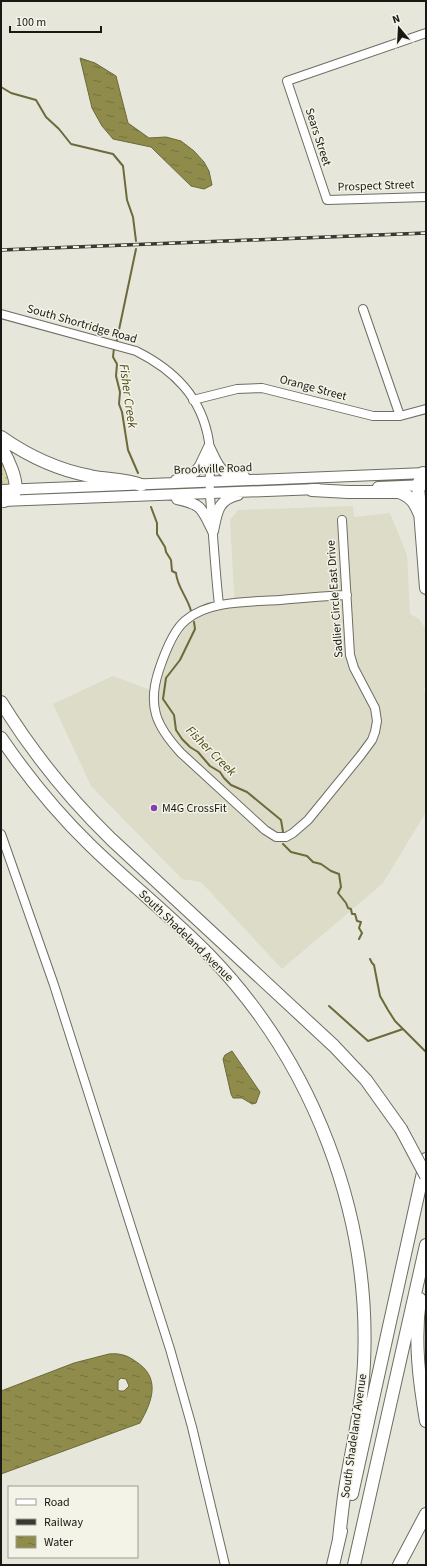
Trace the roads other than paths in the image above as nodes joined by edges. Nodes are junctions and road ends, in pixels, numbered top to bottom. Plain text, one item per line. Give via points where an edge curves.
1 (426, 33) edge
2 (426, 197) edge
3 (327, 200) joint
4 (363, 308) dead end
5 (1, 314) edge
6 (193, 400) junction
7 (426, 409) edge
8 (400, 416) junction
9 (1, 437) edge
10 (1, 447) edge
11 (209, 447) junction
12 (424, 479) edge
13 (266, 480) junction
14 (210, 482) junction
15 (166, 484) junction
16 (141, 485) junction
17 (15, 490) junction
18 (312, 490) junction
19 (253, 492) junction
20 (210, 493) junction
21 (164, 496) junction
22 (2, 498) edge
23 (421, 517) junction
24 (342, 520) dead end
25 (213, 531) junction
26 (426, 588) edge
27 (347, 595) junction
28 (219, 605) junction
29 (1, 702) edge
30 (1, 738) edge
31 (1, 834) edge
32 (426, 1160) edge
33 (426, 1176) edge
34 (426, 1245) edge
35 (426, 1255) edge
36 (426, 1421) edge
37 (425, 1517) edge
38 (339, 1538) junction
39 (225, 1565) edge
40 (333, 1565) edge
41 (354, 1565) edge
42 (399, 1565) edge

1 - 3 street, Sears Street via 287,81
2 - 3 street, Prospect Street
4 - 8 street
5 - 6 street, South Shortridge Road via 136,351 170,372 185,387
6 - 8 street, Orange Street via 237,389 262,388 373,416
6 - 11 street, South Shortridge Road via 203,420
7 - 8 street, Orange Street
9 - 16 highway via 36,458 65,470 92,477 132,481
10 - 17 highway via 11,467
11 - 13 main road via 214,461 223,471 237,476
11 - 14 street, South Shortridge Road
11 - 15 main road via 195,472
12 - 13 main road, Brookville Road
12 - 18 main road, Brookville Road
12 - 23 highway
13 - 14 main road, Brookville Road
14 - 15 main road, Brookville Road
14 - 20 street, South Shortridge Road
15 - 16 main road, Brookville Road
16 - 17 main road, Brookville Road
17 - 22 highway via 13,495
18 - 19 main road, Brookville Road
18 - 23 highway via 400,492 414,501
19 - 20 main road, Brookville Road
19 - 25 main road via 223,502 218,510
20 - 21 main road, Brookville Road
20 - 25 street, South Shortridge Road
21 - 22 main road, Brookville Road
21 - 25 main road via 196,504
23 - 26 highway
24 - 27 street, Sadlier Circle East Drive
25 - 28 street, South Shortridge Road
27 - 28 street
27 - 28 street, Sadlier Circle East Drive via 351,659 374,705 377,719 374,735 308,820 291,834 281,838 269,833 181,753 167,736 156,713 154,684 176,631 188,618
29 - 33 highway, South Shadeland Avenue, bridge via 38,757 78,805 111,839 344,1056 373,1088 401,1129
30 - 38 highway, South Shadeland Avenue via 34,783 70,825 200,947 239,990 284,1053 323,1131 338,1171 351,1220 361,1281 364,1326 361,1402
31 - 39 street via 54,984 170,1349 192,1427
32 - 38 highway via 354,1486
34 - 41 highway
35 - 36 highway via 417,1350 420,1390
37 - 42 highway
38 - 40 highway

